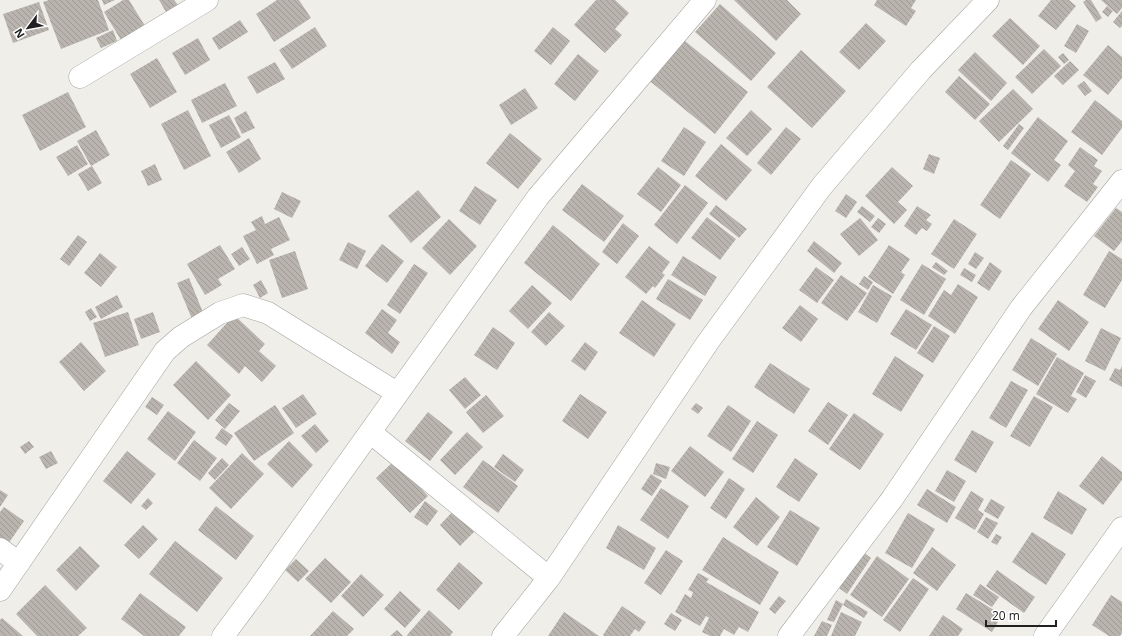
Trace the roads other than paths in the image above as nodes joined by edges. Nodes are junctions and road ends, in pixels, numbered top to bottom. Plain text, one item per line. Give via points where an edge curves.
1 (207, 0) edge
2 (705, 0) edge
3 (988, 0) edge
4 (80, 77) dead end
5 (1120, 188) edge
6 (397, 393) junction
7 (370, 432) junction
8 (1122, 528) edge
9 (0, 549) edge
10 (19, 563) junction
11 (549, 578) junction
12 (0, 590) edge
13 (223, 636) edge
14 (503, 636) edge
15 (789, 636) edge
16 (1045, 636) edge

1 - 4 street
2 - 6 street via 538,197
3 - 11 street via 922,70 822,186 708,342
5 - 15 street via 1021,308 892,499
6 - 7 street
6 - 10 street via 268,313 243,305 220,313 181,337 165,351
7 - 11 street
7 - 13 street
8 - 16 street
9 - 10 street
10 - 12 street
11 - 14 street

